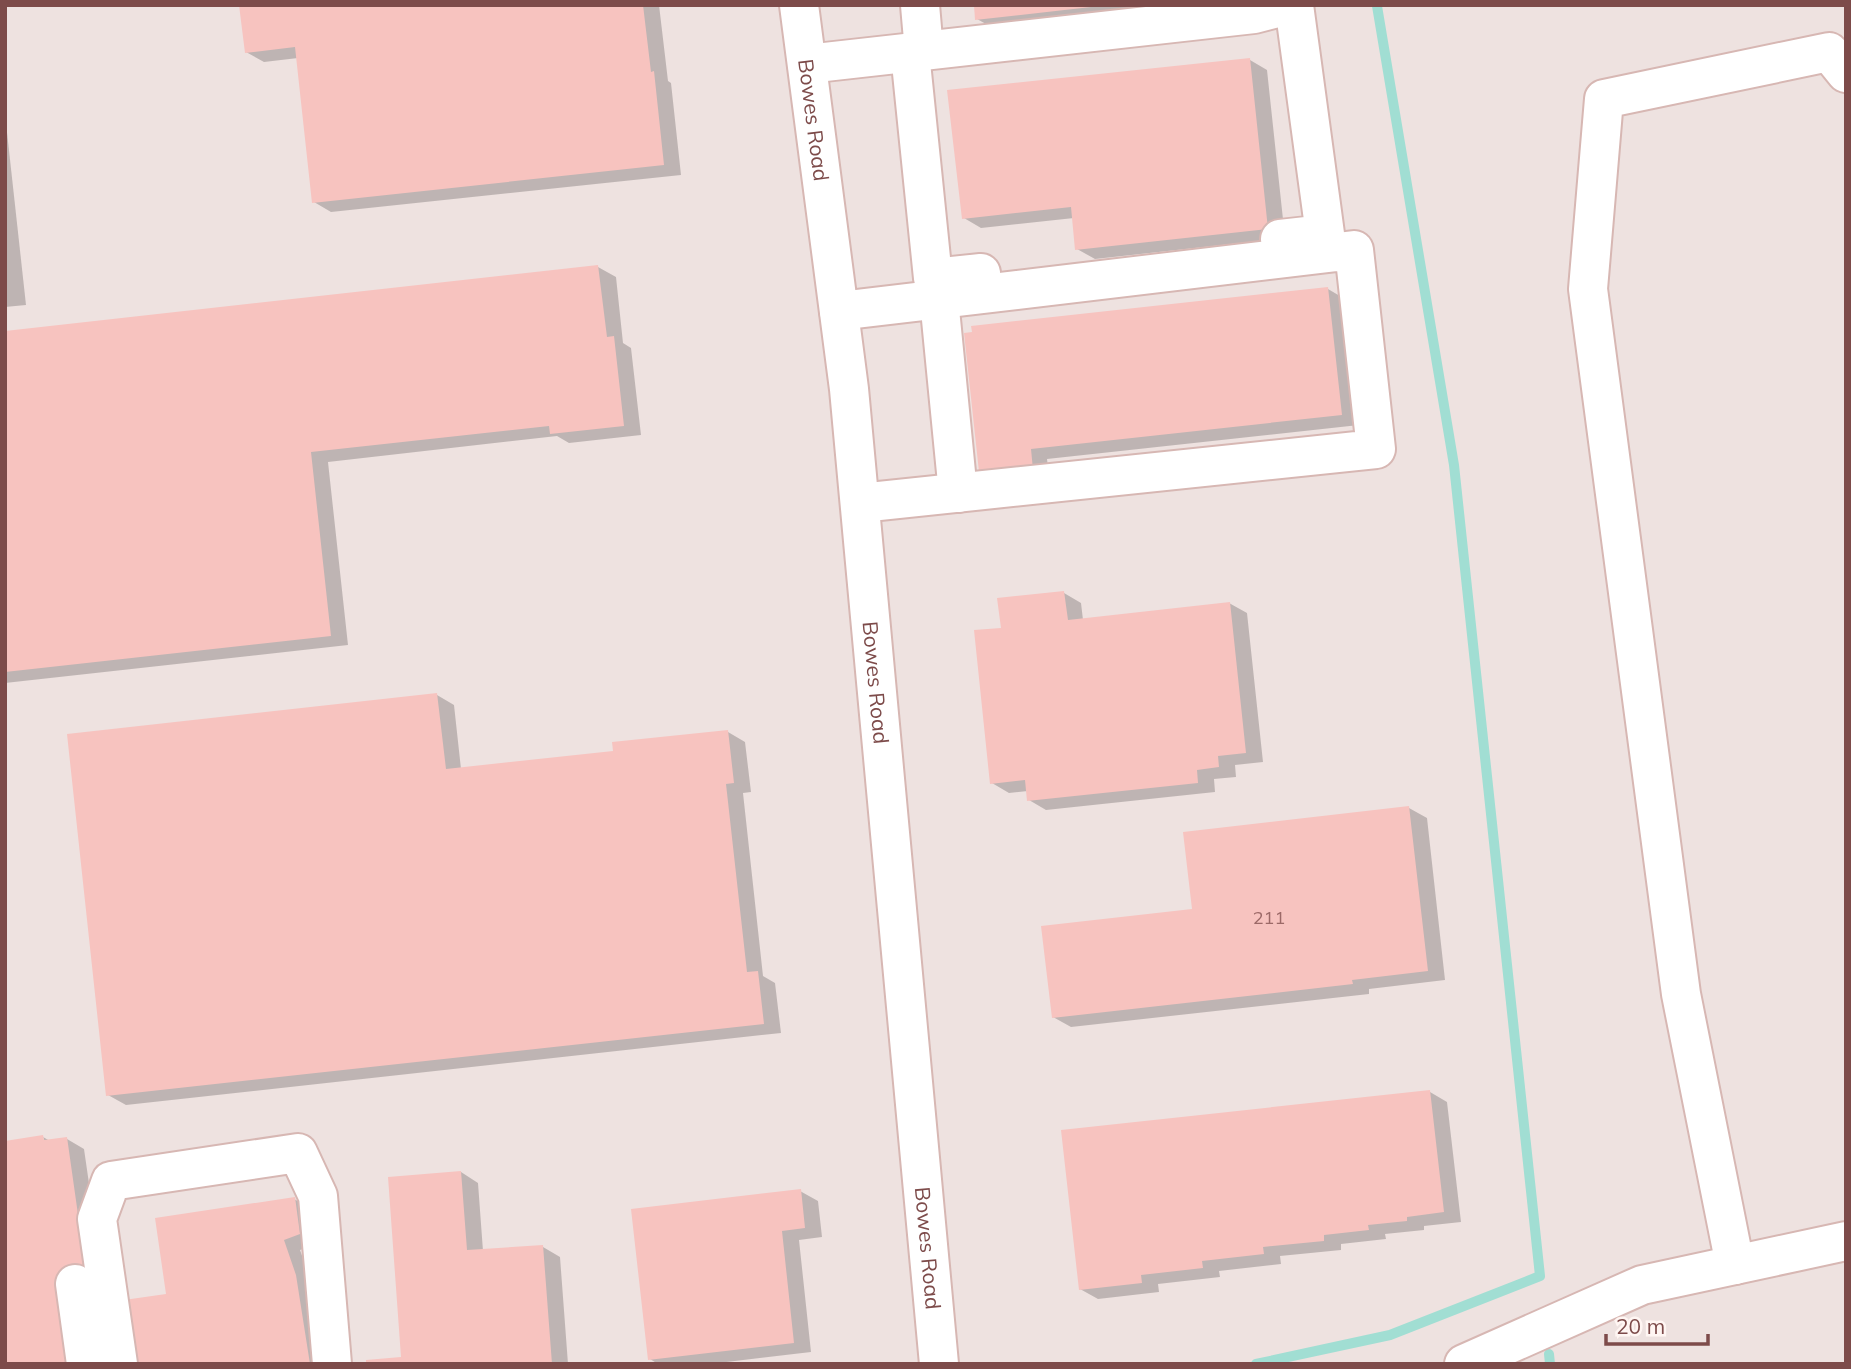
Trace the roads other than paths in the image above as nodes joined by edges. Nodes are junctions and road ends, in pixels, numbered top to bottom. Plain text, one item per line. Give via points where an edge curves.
1 (799, 5) edge
2 (920, 5) edge
3 (1292, 5) edge
4 (917, 52) junction
5 (807, 64) junction
6 (1846, 73) edge
7 (936, 289) junction
8 (838, 300) junction
9 (958, 493) junction
10 (860, 503) junction
11 (1846, 1241) edge
12 (1735, 1265) junction
13 (75, 1284) dead end
14 (86, 1364) edge
15 (118, 1364) edge
16 (332, 1364) edge
17 (939, 1364) edge
18 (1464, 1364) edge

1 - 5 street, Bowes Road
2 - 4 street
3 - 4 street via 1254,14
3 - 7 street via 1325,233
4 - 5 street
4 - 7 street
5 - 8 street, Bowes Road
6 - 12 street via 1829,52 1604,99 1588,289 1681,994
7 - 8 street
7 - 9 street
7 - 9 street via 1354,250 1376,449
8 - 10 street, Bowes Road
9 - 10 street
10 - 17 street, Bowes Road
11 - 12 street
12 - 18 street via 1642,1285
13 - 14 street
15 - 16 street via 97,1219 111,1181 299,1153 318,1196

